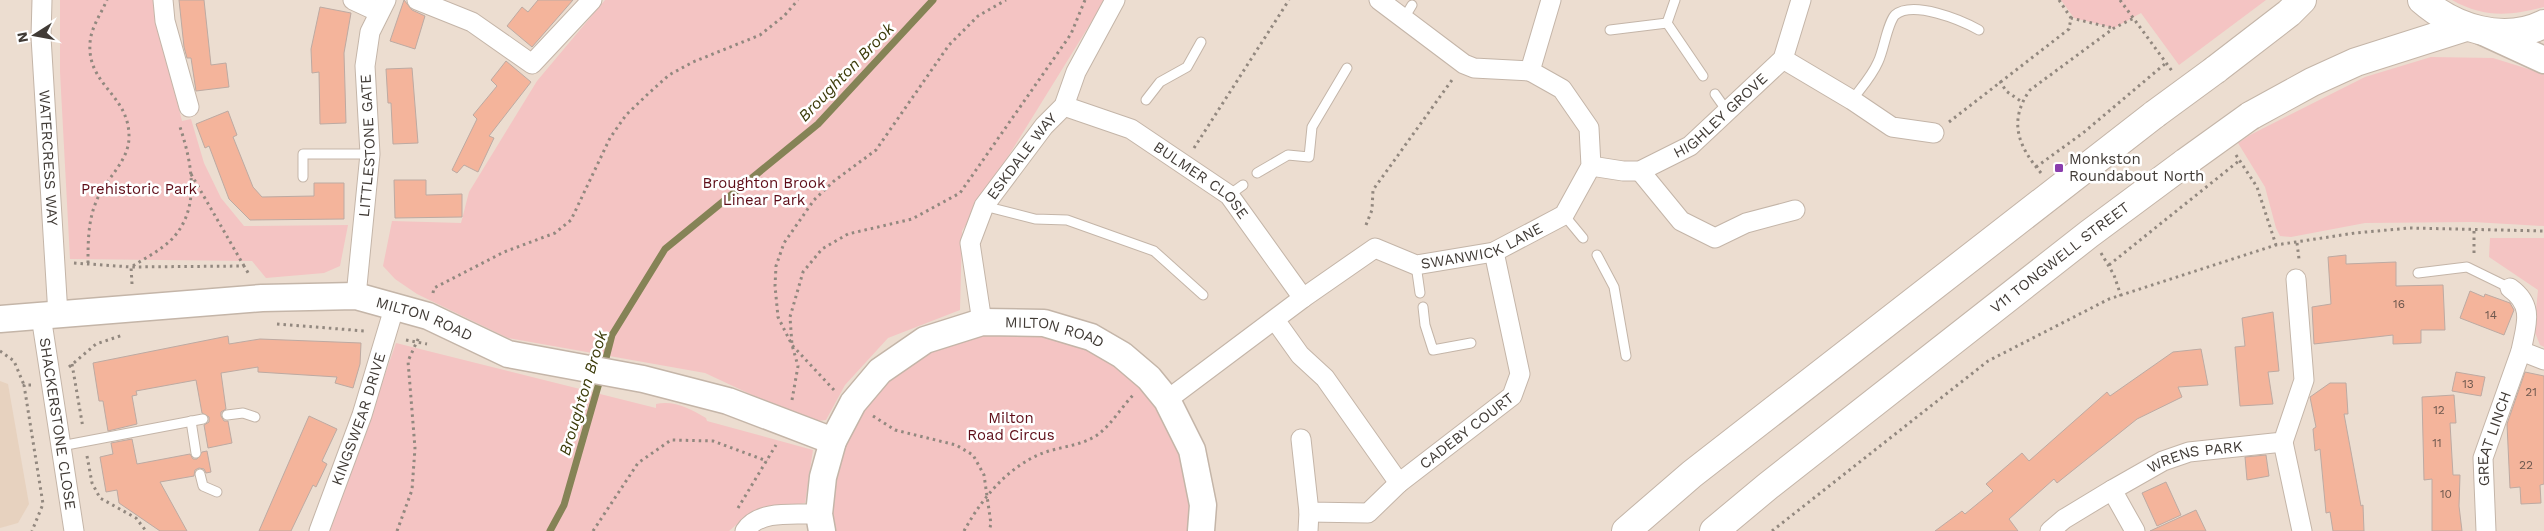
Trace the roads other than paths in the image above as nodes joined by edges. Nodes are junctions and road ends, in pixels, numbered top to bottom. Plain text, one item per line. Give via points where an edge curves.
1 (42, 0) edge
2 (163, 0) edge
3 (353, 0) edge
4 (417, 0) edge
5 (592, 0) edge
6 (1115, 0) edge
7 (1379, 0) edge
8 (1551, 0) edge
9 (1675, 0) edge
10 (1800, 0) edge
11 (2302, 0) edge
12 (2422, 0) edge
13 (383, 6) edge
14 (1667, 23) junction
15 (2544, 24) edge
16 (2474, 29) junction
17 (1610, 30) dead end
18 (1979, 30) dead end
19 (1201, 42) dead end
20 (1783, 59) junction
21 (2544, 60) edge
22 (1347, 68) dead end
23 (1530, 71) junction
24 (1703, 76) dead end
25 (1716, 94) dead end
26 (1146, 100) dead end
27 (1852, 100) junction
28 (1064, 106) junction
29 (1727, 111) junction
30 (184, 115) road end
31 (1934, 134) road end
32 (370, 154) junction
33 (1591, 166) junction
34 (1640, 171) junction
35 (1257, 173) dead end
36 (303, 177) dead end
37 (984, 206) junction
38 (1795, 210) dead end
39 (1564, 215) junction
40 (1583, 238) dead end
41 (1494, 252) junction
42 (1597, 255) dead end
43 (1416, 265) junction
44 (2418, 273) dead end
45 (2296, 279) dead end
46 (2510, 288) joint
47 (1420, 294) dead end
48 (1202, 295) dead end
49 (356, 296) junction
50 (1303, 298) junction
51 (396, 305) junction
52 (1423, 307) dead end
53 (49, 315) junction
54 (0, 319) edge
55 (1275, 320) junction
56 (982, 322) junction
57 (1472, 344) dead end
58 (2521, 351) junction
59 (1626, 356) dead end
60 (2544, 360) edge
61 (1167, 400) junction
62 (227, 415) dead end
63 (255, 417) dead end
64 (204, 419) dead end
65 (191, 421) junction
66 (1301, 439) dead end
67 (833, 441) junction
68 (2283, 442) junction
69 (61, 446) junction
70 (196, 453) dead end
71 (200, 474) dead end
72 (1399, 482) junction
73 (2112, 490) junction
74 (217, 492) dead end
75 (1309, 512) junction
76 (820, 522) edge
77 (74, 531) edge
78 (319, 531) edge
79 (745, 531) edge
80 (1201, 531) edge
81 (1308, 531) edge
82 (1626, 531) edge
83 (1714, 531) edge
84 (2050, 531) edge
85 (2135, 531) edge
86 (2302, 531) edge
87 (2486, 531) edge

1 - 53 street, WATERCRESS WAY via 41,37 55,262
2 - 30 street
3 - 13 street
4 - 5 street via 472,22 532,64
6 - 28 street, ESKDALE WAY via 1076,72
7 - 23 street via 1408,13 1464,64 1474,68
8 - 23 street
9 - 14 lane
10 - 20 street
11 - 82 highway, bridge via 1692,474
12 - 16 highway via 2438,14
13 - 32 street, LITTLESTONE GATE via 370,32 365,66
14 - 17 lane
14 - 24 lane
15 - 16 highway via 2510,33
16 - 21 street
16 - 83 highway, V11 TONGWELL STREET, bridge via 2356,62 2250,116 2089,234
18 - 27 lane via 1936,12 1904,10 1896,14 1878,64
19 - 26 lane via 1187,67 1160,82
20 - 27 street
20 - 29 street, HIGHLEY GROVE
22 - 35 lane via 1312,127 1309,157 1288,156
23 - 33 street via 1562,89 1589,128
25 - 29 lane
27 - 31 street via 1892,127
28 - 37 street, ESKDALE WAY via 1044,126
28 - 50 street, BULMER CLOSE via 1131,130 1183,166 1236,190
29 - 34 street, HIGHLEY GROVE via 1690,146
32 - 36 lane via 303,154
32 - 49 street, LITTLESTONE GATE
33 - 34 street, HIGHLEY GROVE
33 - 39 street
34 - 38 street via 1681,221 1715,238 1746,223
37 - 48 lane via 1035,219 1067,220 1154,251
37 - 56 street, ESKDALE WAY via 970,242
39 - 40 lane
39 - 41 street, SWANWICK LANE
41 - 43 street, SWANWICK LANE
41 - 72 street, CADEBY COURT via 1520,374 1512,396
42 - 59 lane via 1614,287
43 - 47 lane
43 - 50 street, SWANWICK LANE via 1375,248
44 - 46 lane via 2468,267
45 - 68 street via 2304,380
46 - 58 street, GREAT LINCH via 2520,295 2528,314
49 - 51 street, MILTON ROAD
49 - 53 street, MILTON ROAD via 262,298
50 - 55 street, SWANWICK LANE
51 - 67 street, MILTON ROAD via 428,316 508,354 643,379 728,401
51 - 78 street, KINGSWEAR DRIVE via 362,415
52 - 57 lane via 1433,350
53 - 54 street, MILTON ROAD
53 - 69 street, SHACKERSTONE CLOSE via 51,382
55 - 61 street, SWANWICK LANE
55 - 72 street via 1300,355 1325,378
56 - 61 street, MILTON ROAD via 1044,323 1091,337 1122,355 1149,378
56 - 67 street, MILTON ROAD via 925,340 880,371 853,403
58 - 60 street
58 - 87 street, GREAT LINCH via 2482,458
61 - 80 street, MILTON ROAD via 1192,450 1203,505
62 - 63 lane via 243,413
64 - 65 lane
65 - 69 lane
65 - 70 lane
66 - 75 street
67 - 76 street, MILTON ROAD via 823,477
68 - 73 street, WRENS PARK via 2189,452 2163,461
68 - 86 street
69 - 77 street, SHACKERSTONE CLOSE
71 - 74 lane via 203,486
72 - 75 street, CADEBY COURT via 1368,513
73 - 84 street, WRENS PARK
73 - 85 street
75 - 81 street
76 - 79 street via 766,516 749,524

